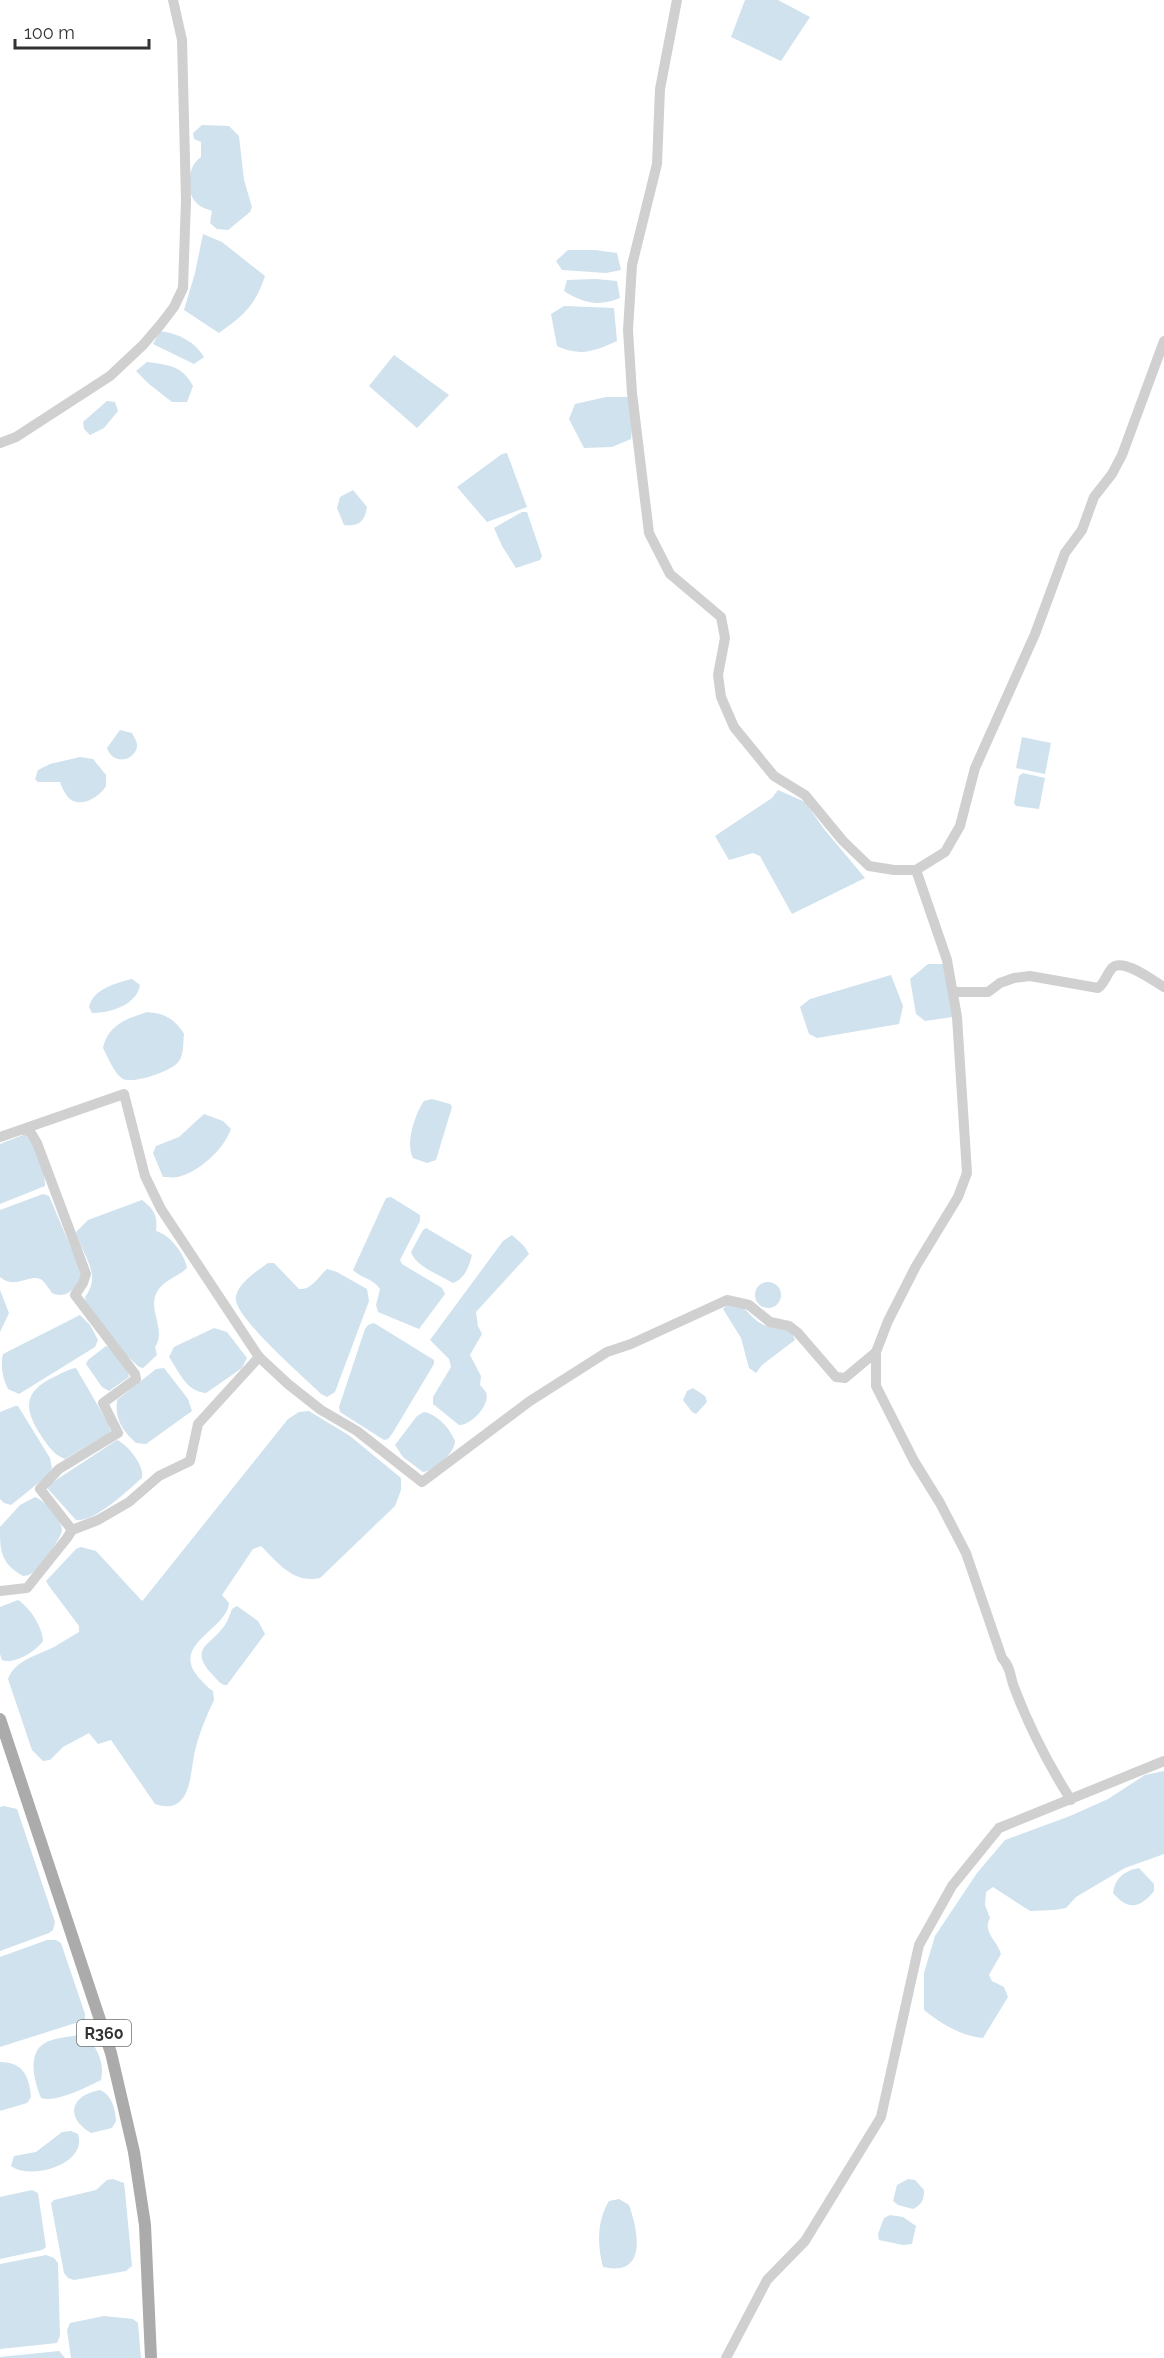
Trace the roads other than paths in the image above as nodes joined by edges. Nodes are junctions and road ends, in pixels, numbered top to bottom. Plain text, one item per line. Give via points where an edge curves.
1 (173, 0) edge
2 (677, 0) edge
3 (1164, 341) edge
4 (1160, 364) edge
5 (0, 443) edge
6 (916, 870) junction
7 (1164, 987) edge
8 (953, 992) junction
9 (24, 1130) junction
10 (0, 1137) edge
11 (876, 1352) junction
12 (259, 1358) junction
13 (72, 1530) junction
14 (0, 1591) edge
15 (0, 1719) edge
16 (1164, 1761) edge
17 (1071, 1800) junction
18 (151, 2358) edge
19 (726, 2358) edge

1 - 5 street via 182,40 186,200 183,288 161,324 110,376 16,437
2 - 6 street via 660,89 657,164 632,265 628,330 649,533 670,574 721,617 725,638 718,675 721,697 734,727 755,754 774,776 805,795 869,866
3 - 4 street
4 - 6 street via 1112,474 1065,553 1035,634 975,768 960,826 945,852
6 - 8 street via 947,960
7 - 8 street via 1125,965 1117,965 1098,988 1030,976 1000,983 988,992
8 - 11 street via 967,1173 958,1197 888,1321
9 - 10 street
9 - 12 street via 124,1094 145,1176 161,1209
9 - 13 street via 37,1143 86,1274 75,1295 136,1379 104,1402 118,1433 59,1470 40,1489
11 - 12 street via 840,1378 789,1326 770,1322 749,1305 727,1300 607,1352 530,1401 422,1482 357,1431 321,1410
11 - 17 street via 876,1386 966,1553 1013,1686
12 - 13 street via 198,1424 190,1461 159,1476 129,1502
13 - 14 street via 27,1588
15 - 18 main road, R360 via 124,2101 145,2225
16 - 17 street
17 - 19 street via 999,1828 952,1886 919,1945 881,2117 805,2241 767,2280

